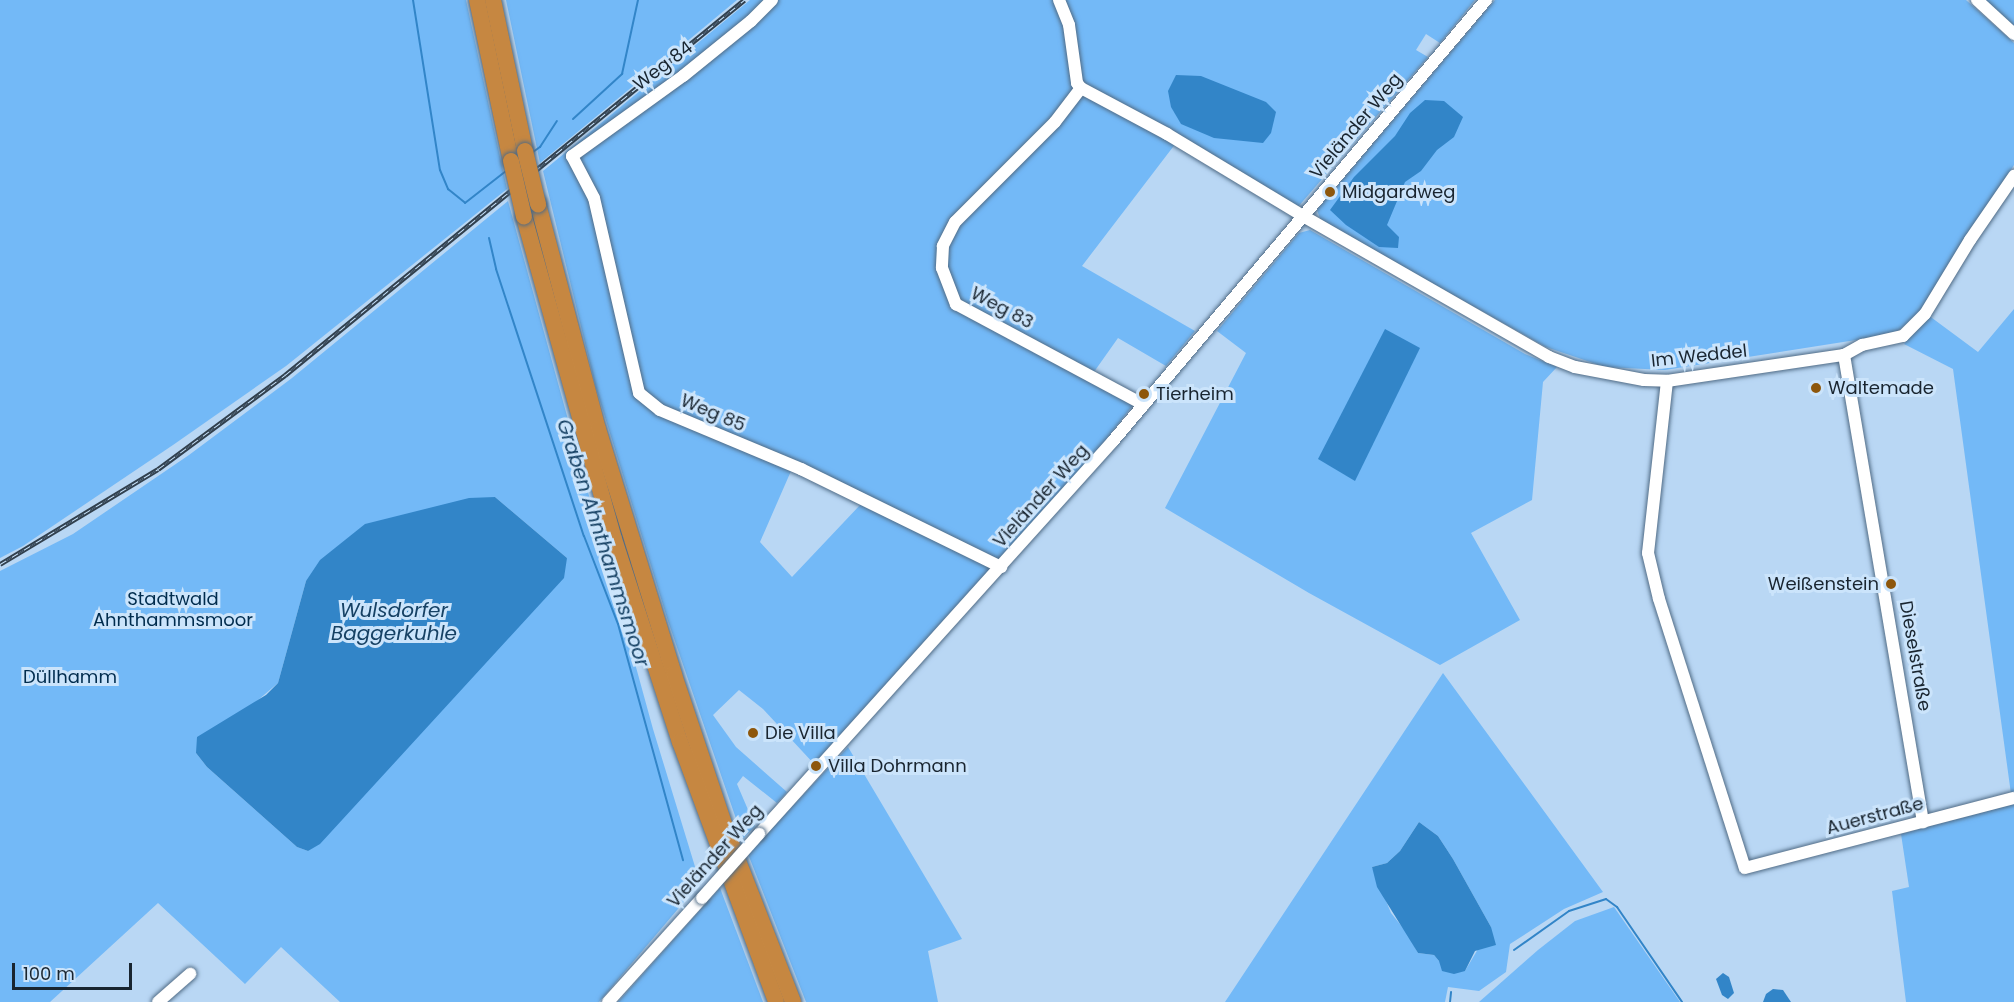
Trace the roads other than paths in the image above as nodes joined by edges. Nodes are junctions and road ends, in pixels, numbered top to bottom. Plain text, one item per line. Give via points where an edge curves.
1 (477, 0) edge
2 (493, 0) edge
3 (772, 0) edge
4 (1059, 0) edge
5 (1486, 0) edge
6 (1977, 0) edge
7 (2014, 34) edge
8 (1081, 88) junction
9 (572, 156) joint
10 (2014, 176) edge
11 (1303, 216) junction
12 (1844, 355) junction
13 (1667, 381) junction
14 (1144, 405) junction
15 (1001, 567) junction
16 (2014, 798) edge
17 (1923, 822) junction
18 (190, 974) dead end
19 (158, 1002) edge
20 (608, 1002) edge
21 (776, 1002) edge
22 (793, 1002) edge

1 - 21 highway, bridge via 548,312 614,539 680,742
2 - 22 highway, bridge via 525,151 598,429 728,835
3 - 9 street, Weg 84 via 682,76
4 - 8 street via 1069,26
5 - 11 street, Vieländer Weg
6 - 7 street
8 - 11 street via 1167,134
8 - 14 street, Weg 83 via 1054,122 955,222 943,246 942,268 956,304
9 - 15 street, Weg 85 via 594,198 639,393 660,410 801,468
10 - 12 street, Im Weddel via 1925,314 1903,336 1862,345
11 - 13 street, Im Weddel via 1548,357 1575,367
11 - 14 street, Vieländer Weg
12 - 13 street, Im Weddel
12 - 17 street, Dieselstraße
13 - 17 street, Auerstraße via 1647,553 1745,868
14 - 15 street, Vieländer Weg
15 - 20 street, Vieländer Weg, bridge
16 - 17 street, Auerstraße
18 - 19 street

